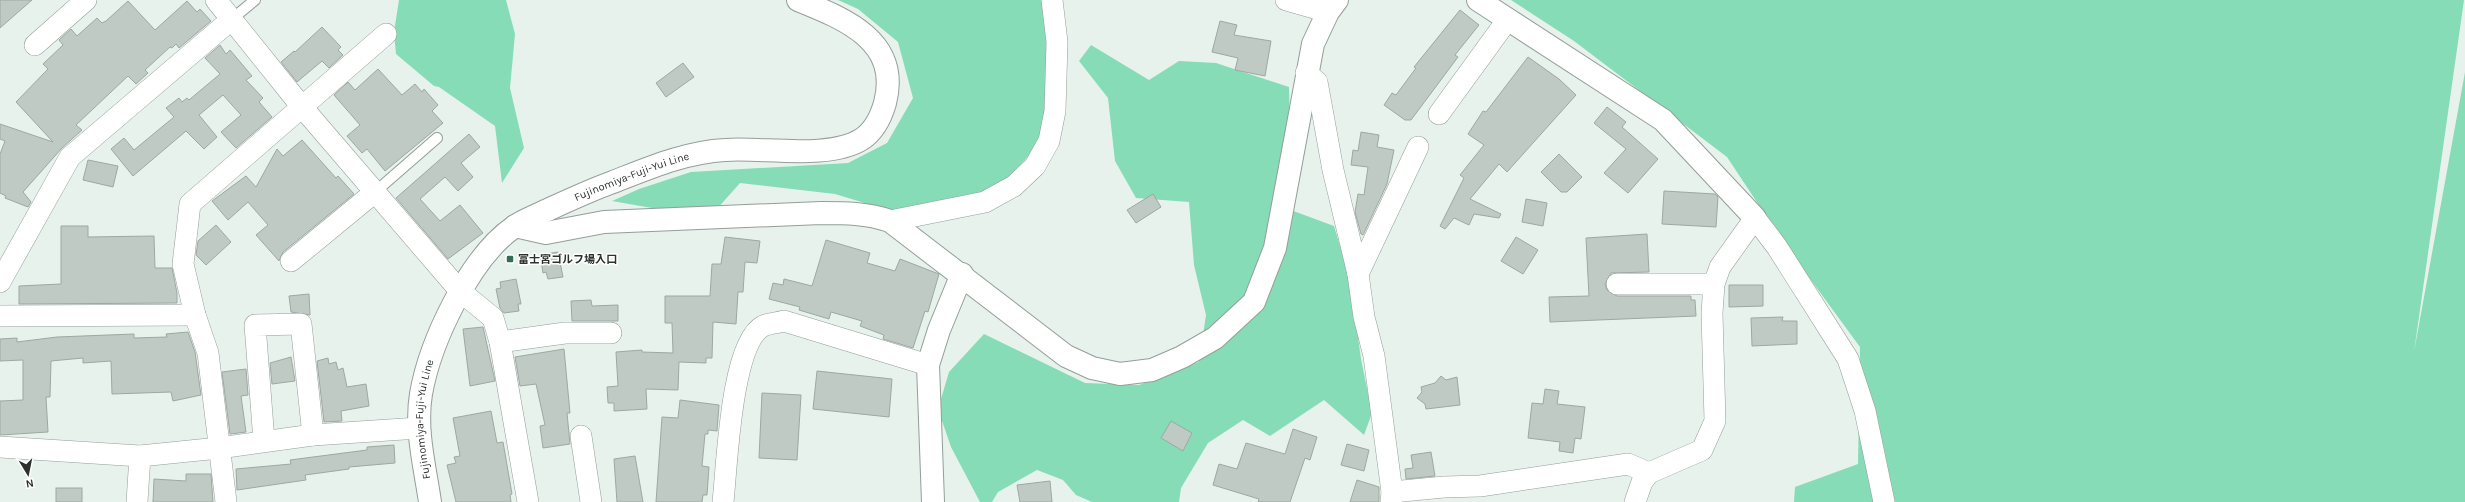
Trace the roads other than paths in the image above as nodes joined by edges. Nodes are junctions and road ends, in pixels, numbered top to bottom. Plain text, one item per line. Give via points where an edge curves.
1 (86, 0) edge
2 (216, 0) edge
3 (255, 0) edge
4 (798, 0) edge
5 (1052, 0) edge
6 (1286, 0) edge
7 (1478, 0) edge
8 (1332, 6) edge
9 (232, 19) junction
10 (1508, 19) junction
11 (386, 34) dead end
12 (35, 45) dead end
13 (1306, 74) junction
14 (302, 107) junction
15 (1439, 114) dead end
16 (437, 138) dead end
17 (1418, 147) dead end
18 (375, 192) junction
19 (1755, 218) junction
20 (890, 221) junction
21 (515, 226) junction
22 (291, 261) dead end
23 (962, 274) junction
24 (1358, 274) junction
25 (0, 282) edge
26 (1617, 284) dead end
27 (1714, 284) junction
28 (460, 291) junction
29 (195, 315) junction
30 (0, 316) edge
31 (611, 333) dead end
32 (500, 342) junction
33 (928, 365) junction
34 (419, 428) junction
35 (313, 435) junction
36 (581, 436) dead end
37 (264, 441) junction
38 (0, 447) edge
39 (219, 448) junction
40 (140, 456) junction
41 (1649, 473) junction
42 (1391, 497) edge
43 (137, 502) edge
44 (226, 502) edge
45 (430, 502) edge
46 (528, 502) edge
47 (591, 502) edge
48 (724, 502) edge
49 (933, 502) edge
50 (1635, 502) edge
51 (1884, 502) edge

1 - 12 street
2 - 9 street
3 - 9 lane
4 - 21 street, Fujinomiya-Fuji-Yui Line via 830,13 872,40 885,64 888,90 881,118 863,139 841,148 793,151 724,150 674,159 586,192
5 - 20 street via 1058,42 1055,111 1049,141 1036,166 1014,186 984,202
6 - 8 street
7 - 10 street
8 - 13 street via 1313,44
9 - 14 street
9 - 25 street via 70,157
10 - 15 street
10 - 19 street via 1663,120
11 - 14 street
13 - 23 street via 1276,248 1254,302 1215,338 1182,357 1145,371 1120,374 1092,368 1066,356
13 - 24 street via 1317,82 1333,170
14 - 18 street
14 - 29 street via 190,204 183,264
16 - 18 lane
17 - 24 street
18 - 22 street
18 - 28 street
19 - 27 street via 1720,267
19 - 51 street via 1777,247 1848,358 1865,412
20 - 21 street via 856,213 821,213 604,222 546,233
20 - 23 street
21 - 28 street, Fujinomiya-Fuji-Yui Line via 492,246
23 - 33 street
24 - 42 street via 1364,317 1374,356
26 - 27 street
27 - 41 street via 1712,313 1715,421 1702,450
28 - 32 street via 493,318
28 - 34 street, Fujinomiya-Fuji-Yui Line via 432,357 421,394
29 - 30 street
29 - 39 street via 208,353
31 - 32 street via 565,333
32 - 46 street
33 - 48 street via 784,321 762,326 746,345 735,388
33 - 49 street
34 - 35 street
34 - 45 street, Fujinomiya-Fuji-Yui Line
35 - 37 street
35 - 37 street via 301,324 255,325
36 - 47 street
37 - 39 street
38 - 40 street
39 - 40 street
39 - 44 street
40 - 43 street
41 - 42 street via 1628,464 1480,486 1444,487
41 - 50 street via 1642,482

